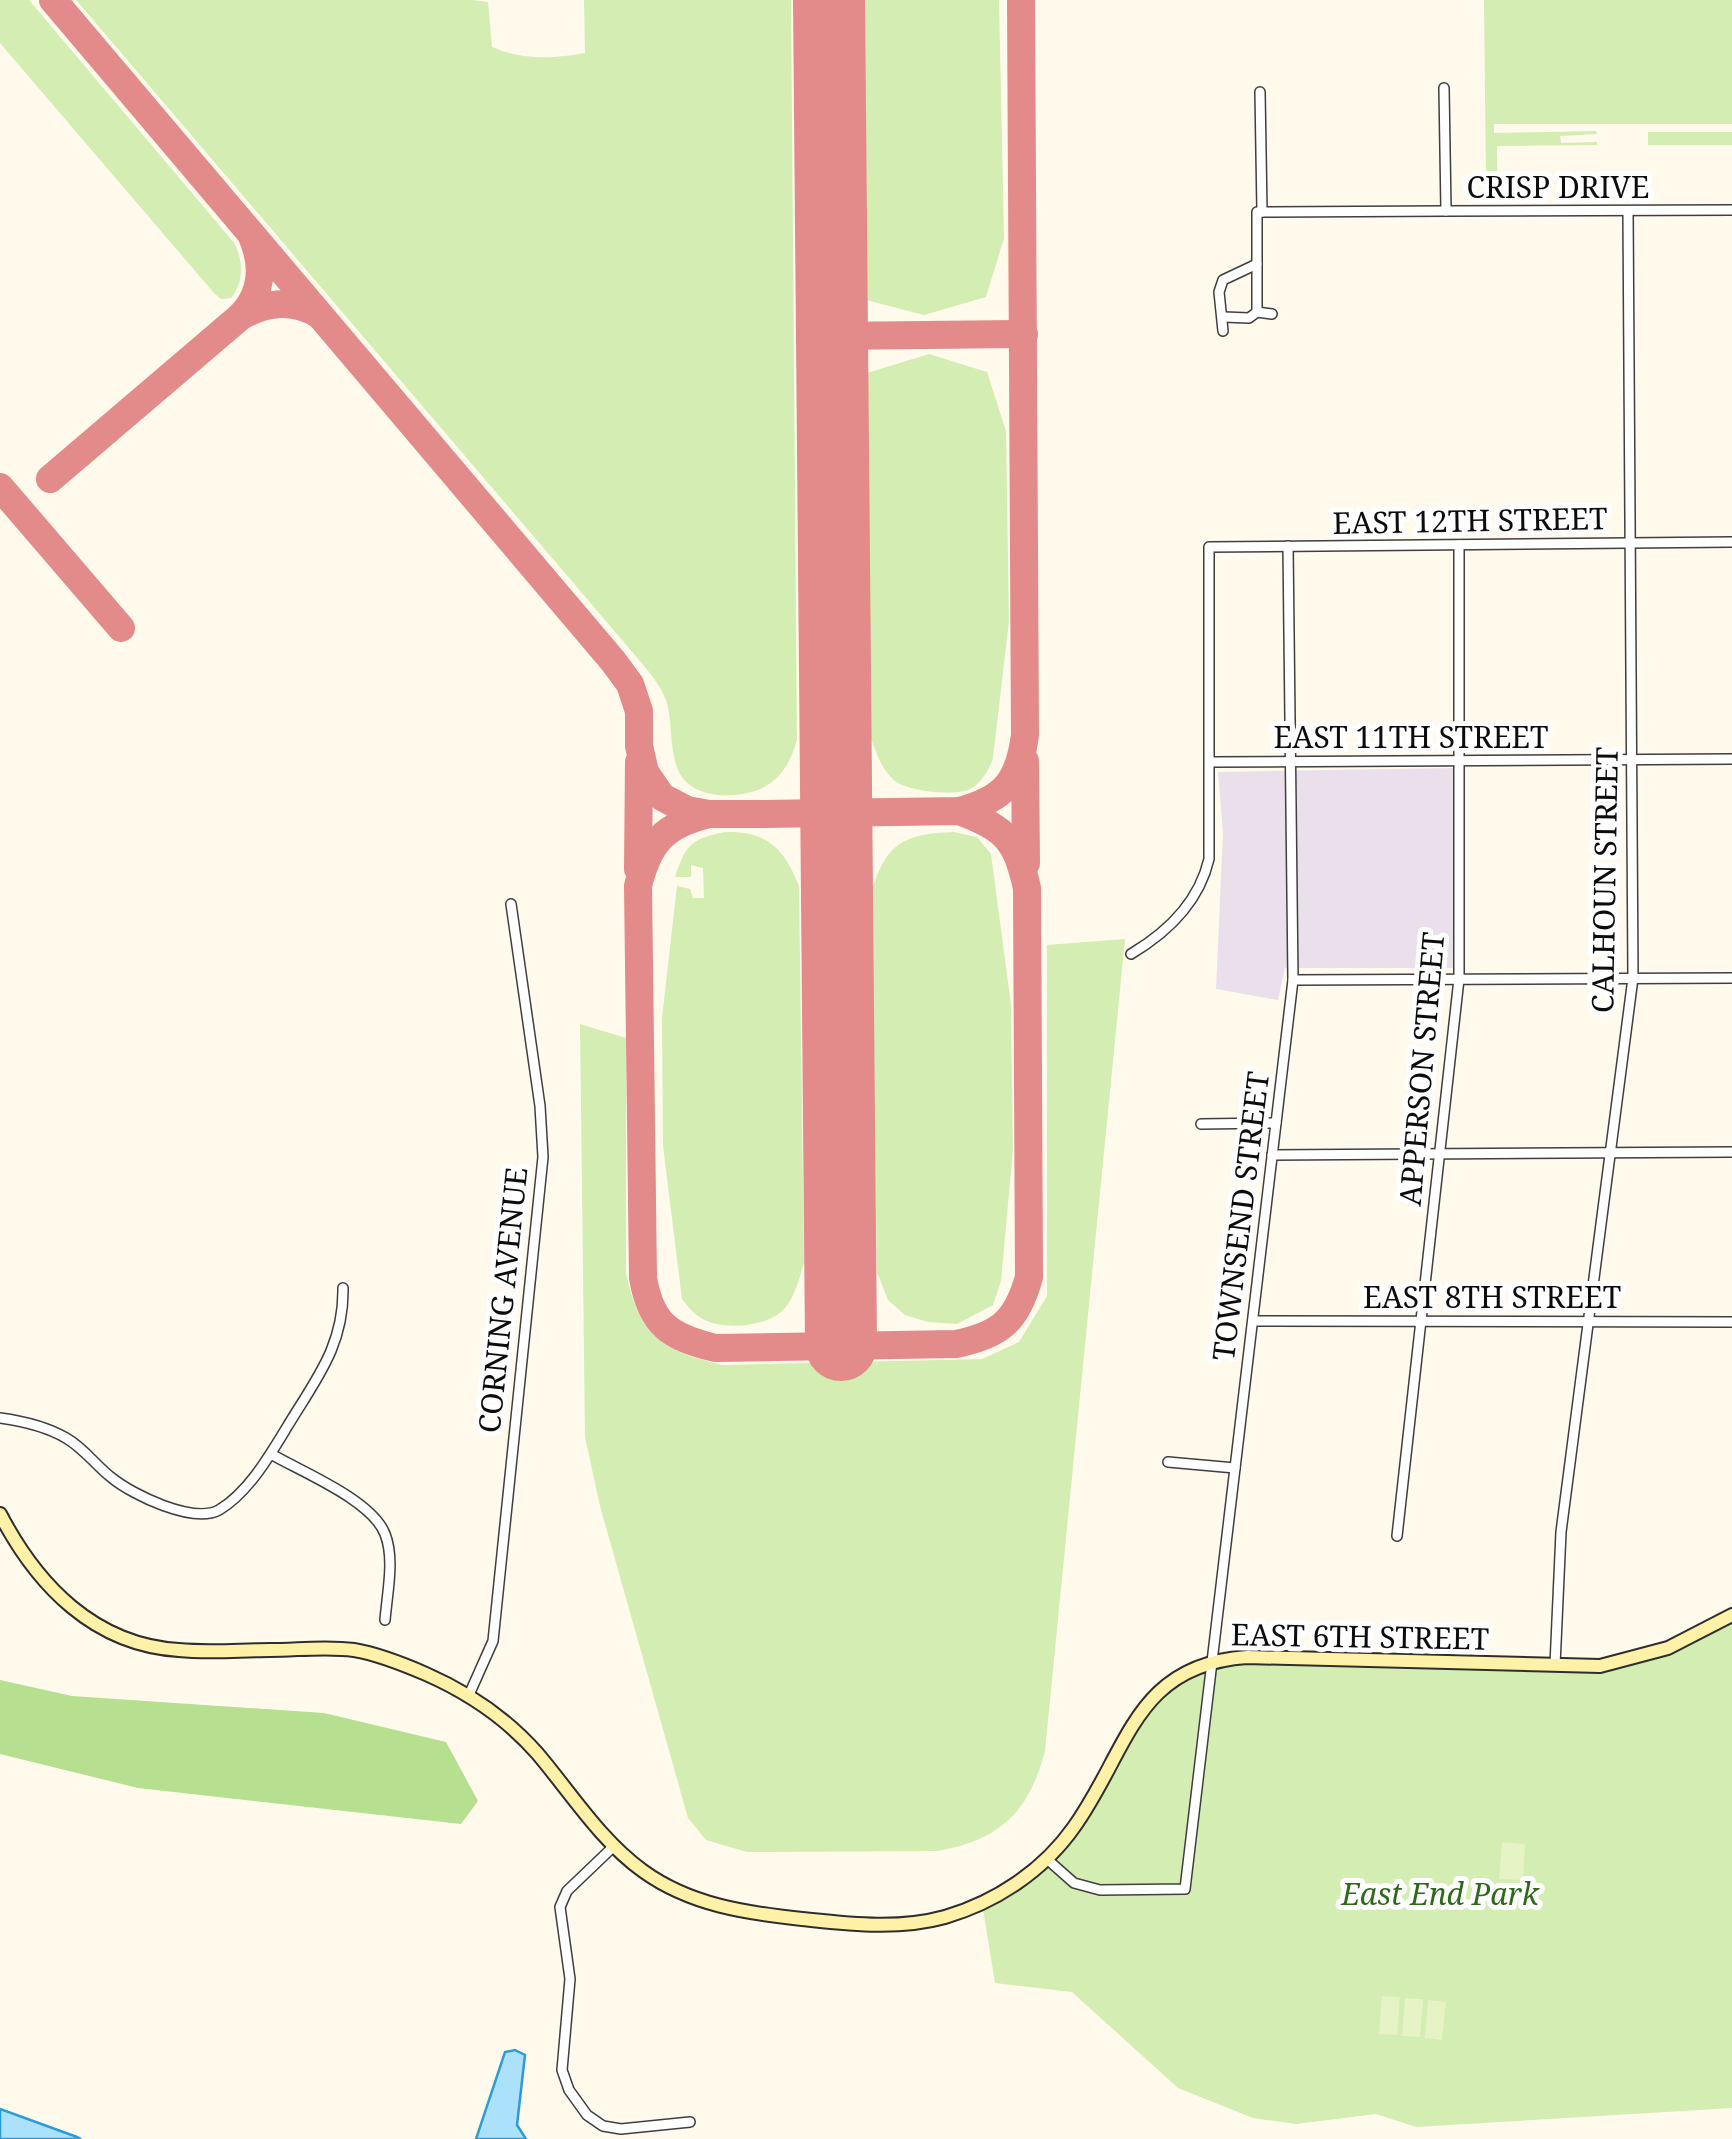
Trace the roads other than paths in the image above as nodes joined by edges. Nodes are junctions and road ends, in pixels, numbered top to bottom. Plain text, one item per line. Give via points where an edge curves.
1 (1444, 88) dead end
2 (1260, 92) dead end
3 (1732, 210) edge
4 (1446, 211) junction
5 (1628, 211) junction
6 (1262, 212) junction
7 (1257, 264) junction
8 (1257, 312) junction
9 (1272, 314) dead end
10 (1224, 317) junction
11 (1224, 331) dead end
12 (1732, 542) edge
13 (1630, 543) junction
14 (1459, 545) junction
15 (1288, 546) junction
16 (1732, 759) edge
17 (1632, 760) junction
18 (1460, 761) junction
19 (1211, 762) junction
20 (1291, 762) junction
21 (512, 904) dead end
22 (1132, 954) dead end
23 (1634, 978) junction
24 (1732, 978) edge
25 (1460, 979) junction
26 (1293, 980) junction
27 (1276, 1123) junction
28 (1201, 1124) dead end
29 (1732, 1152) edge
30 (1611, 1153) junction
31 (1440, 1154) junction
32 (1272, 1155) junction
33 (343, 1288) dead end
34 (1252, 1321) junction
35 (1421, 1321) junction
36 (1588, 1322) junction
37 (1732, 1322) edge
38 (0, 1418) edge
39 (271, 1454) junction
40 (1168, 1462) dead end
41 (1235, 1468) junction
42 (0, 1514) edge
43 (1397, 1536) dead end
44 (1732, 1615) edge
45 (385, 1620) dead end
46 (1214, 1659) junction
47 (1555, 1666) junction
48 (468, 1697) junction
49 (614, 1846) junction
50 (1048, 1860) junction
51 (690, 2122) dead end

1 - 4 street, CRISP DRIVE
2 - 6 street
3 - 5 street, CRISP DRIVE
4 - 5 street, CRISP DRIVE
4 - 6 street
5 - 13 street, CALHOUN STREET
6 - 7 street
7 - 8 street
7 - 10 street via 1224,280
8 - 9 street
8 - 10 street
10 - 11 street
12 - 13 street, EAST 12TH STREET
13 - 14 street, EAST 12TH STREET
13 - 17 street, CALHOUN STREET
14 - 15 street, EAST 12TH STREET
14 - 18 street, APPERSON STREET
15 - 19 street, EAST 12TH STREET via 1208,547
15 - 20 street, TOWNSEND STREET
16 - 17 street, EAST 11TH STREET
17 - 18 street, EAST 11TH STREET
17 - 23 street, CALHOUN STREET
18 - 20 street, EAST 11TH STREET
18 - 25 street, APPERSON STREET
19 - 20 street, EAST 11TH STREET
19 - 22 street via 1209,859 1202,884 1175,921
20 - 26 street, TOWNSEND STREET
21 - 48 street, CORNING AVENUE via 541,1118 542,1189 492,1641
23 - 24 street
23 - 25 street
23 - 30 street, CALHOUN STREET
25 - 26 street
25 - 31 street, APPERSON STREET
26 - 27 street, TOWNSEND STREET
27 - 28 street
27 - 32 street, TOWNSEND STREET
29 - 30 street
30 - 31 street
30 - 36 street, CALHOUN STREET
31 - 32 street
31 - 35 street, APPERSON STREET
32 - 34 street, TOWNSEND STREET
33 - 39 street via 334,1348
34 - 35 street, EAST 8TH STREET
34 - 41 street, TOWNSEND STREET
35 - 36 street, EAST 8TH STREET
35 - 43 street, APPERSON STREET
36 - 37 street, EAST 8TH STREET
36 - 47 street, CALHOUN STREET via 1561,1532
38 - 39 street via 58,1434 124,1487 194,1515 226,1505
39 - 45 street via 366,1509 383,1528 389,1559
40 - 41 street
41 - 46 street, TOWNSEND STREET
42 - 48 main road, EAST 6TH STREET via 41,1579 111,1632 177,1650 353,1650 400,1663
44 - 47 main road, EAST 6TH STREET via 1668,1648 1600,1666
46 - 47 main road, EAST 6TH STREET
46 - 50 main road, EAST 6TH STREET via 1186,1671 1147,1702 1088,1806
46 - 50 street, TOWNSEND STREET via 1185,1889 1100,1890 1074,1882
48 - 49 main road, EAST 6TH STREET via 519,1735
49 - 50 main road, EAST 6TH STREET via 645,1873 701,1901 884,1926 982,1903
49 - 51 street via 560,1907 570,1979 562,2070 568,2090 604,2126

